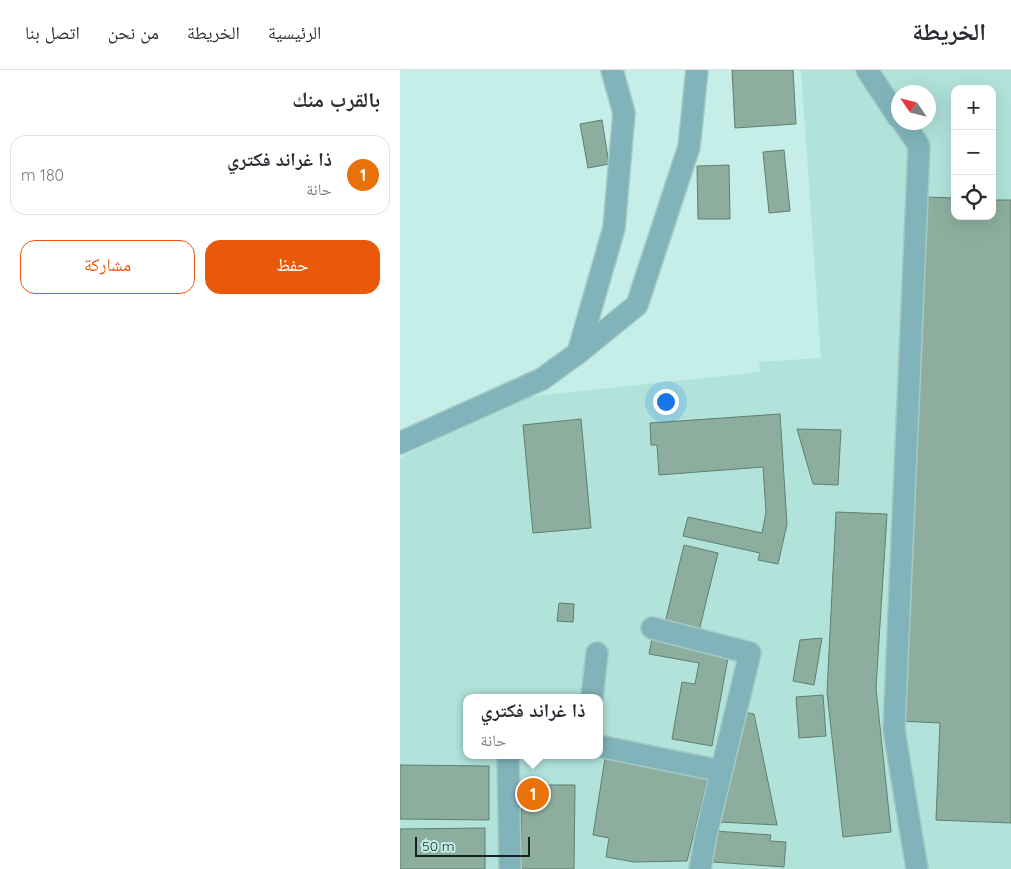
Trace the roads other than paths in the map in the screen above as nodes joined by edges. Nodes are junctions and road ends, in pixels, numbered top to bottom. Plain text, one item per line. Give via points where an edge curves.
1 (612, 70) edge
2 (697, 70) edge
3 (867, 70) edge
4 (891, 106) edge
5 (908, 130) edge
6 (578, 353) junction
7 (400, 443) edge
8 (652, 628) dead end
9 (596, 653) dead end
10 (592, 694) edge
11 (603, 747) edge
12 (508, 759) edge
13 (721, 771) junction
14 (510, 869) edge
15 (700, 869) edge
16 (917, 869) edge

1 - 6 street via 624,113 614,228
2 - 6 street via 689,147 637,305
3 - 4 street
5 - 16 street via 919,146 894,730
6 - 7 street via 542,379
8 - 13 street via 750,652
9 - 10 street
11 - 13 street
12 - 14 street
13 - 15 street

